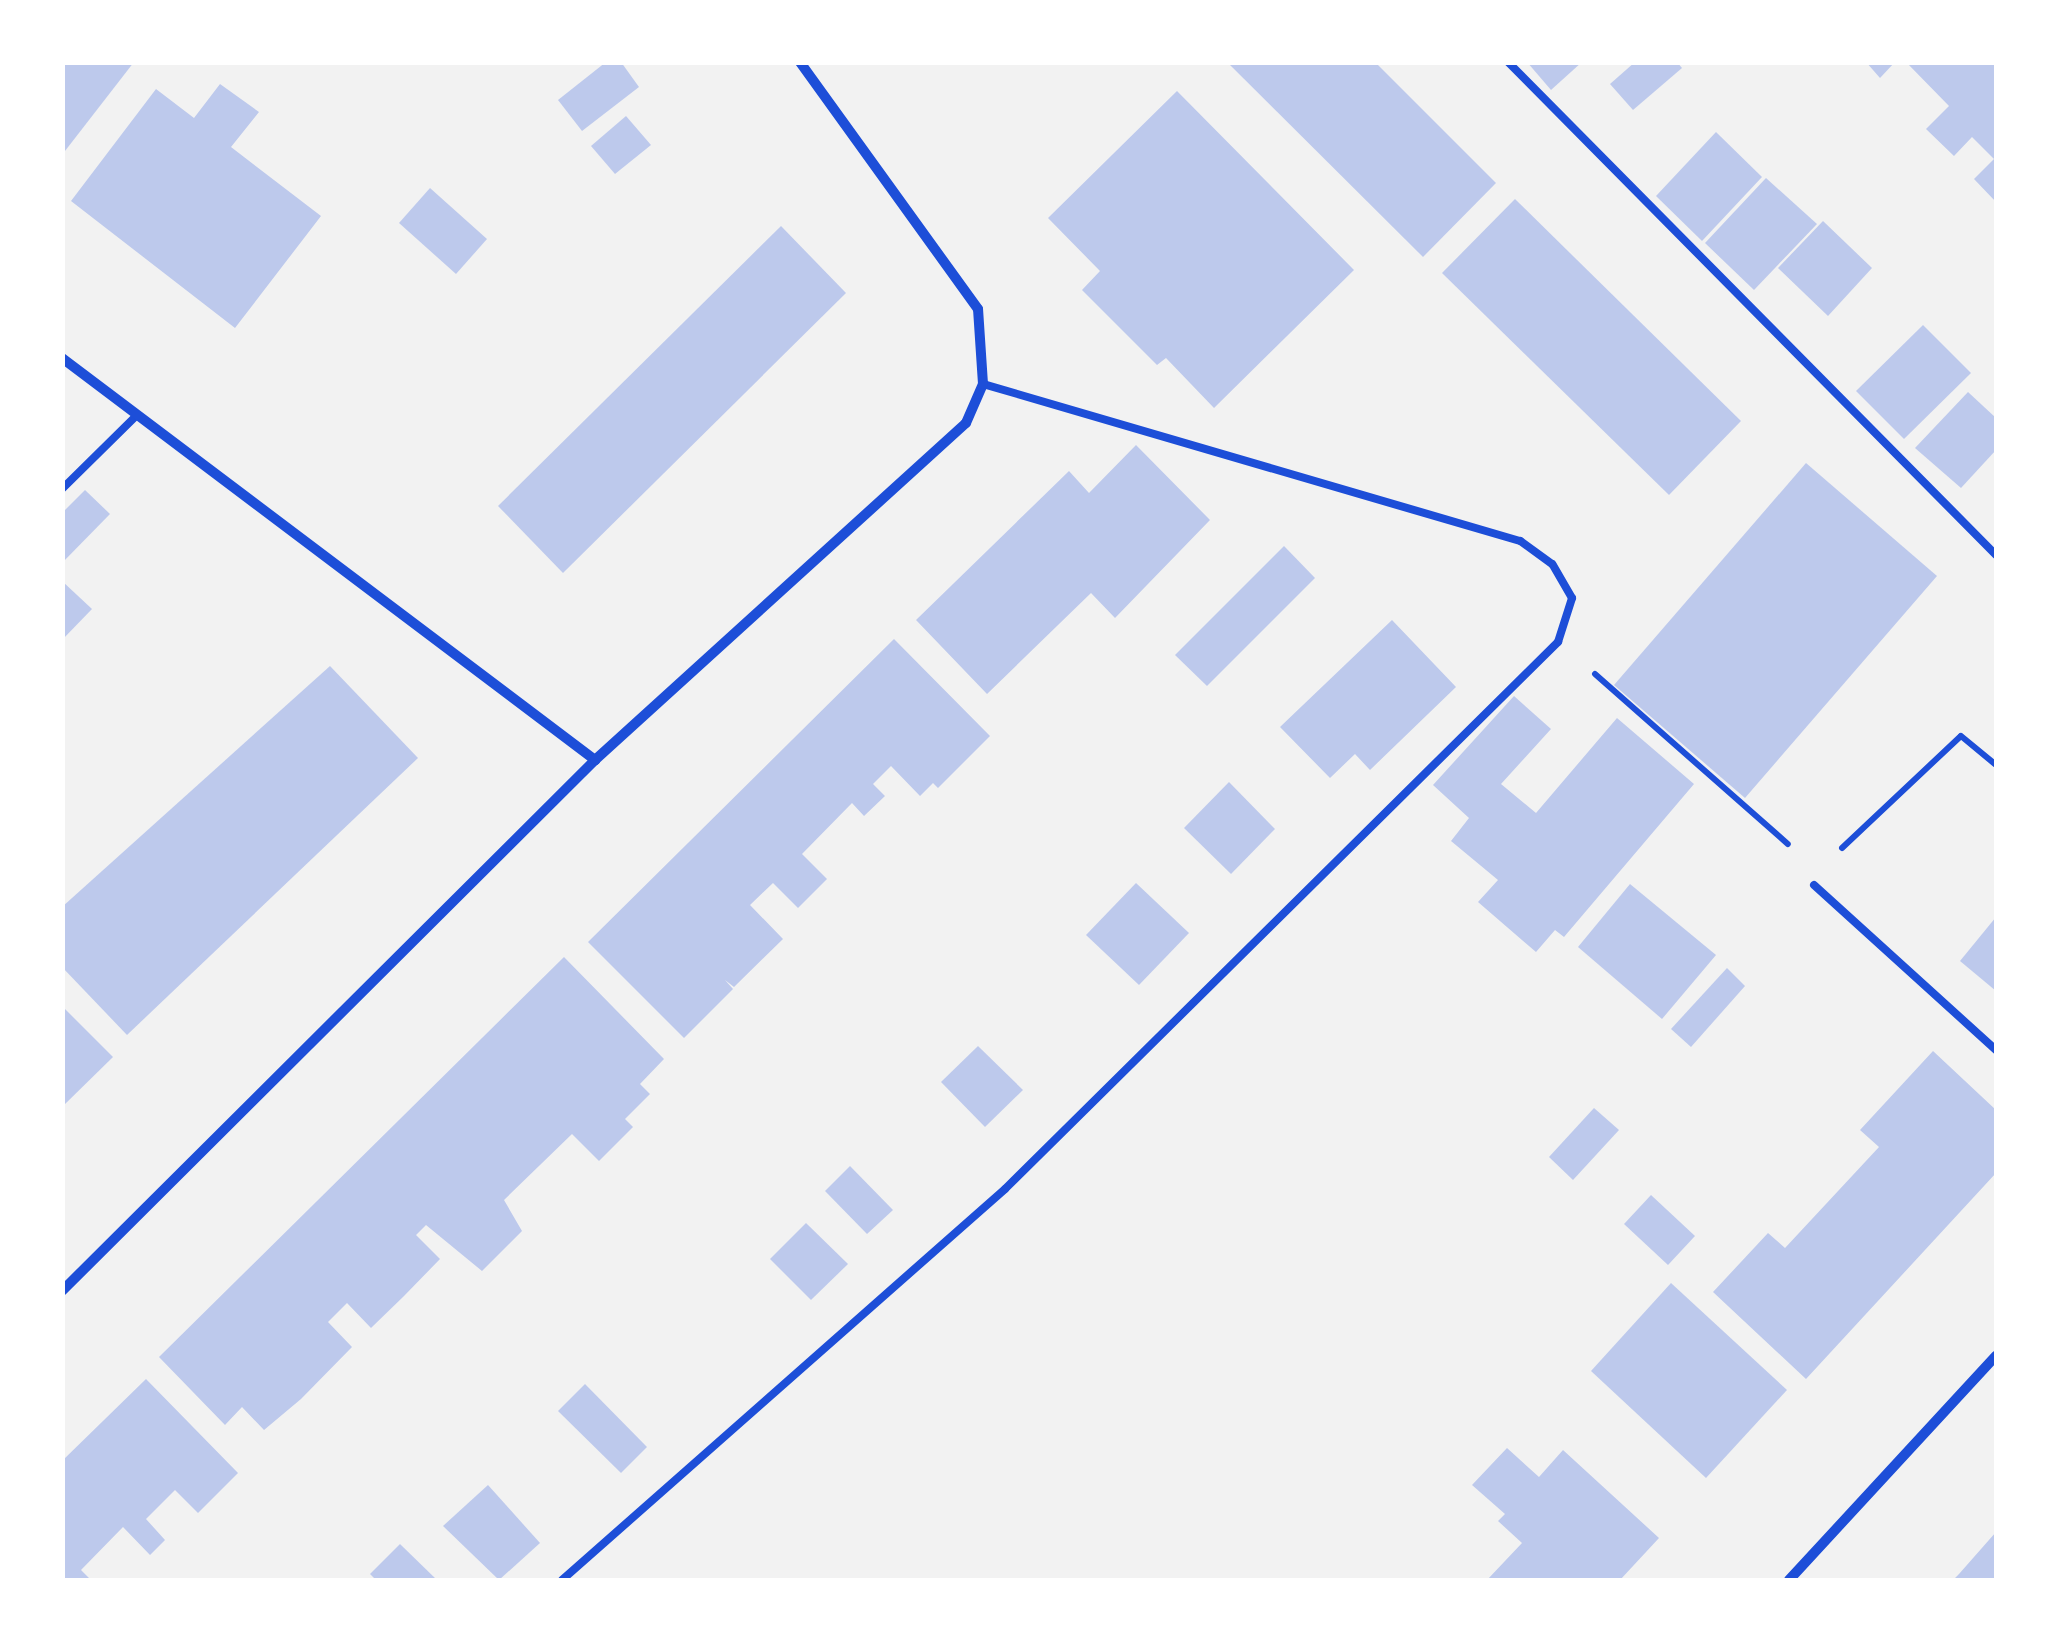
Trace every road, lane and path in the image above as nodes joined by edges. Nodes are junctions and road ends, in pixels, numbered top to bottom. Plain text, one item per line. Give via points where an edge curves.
1 (800, 62) edge
2 (1508, 62) edge
3 (62, 358) edge
4 (983, 384) junction
5 (137, 414) junction
6 (62, 490) edge
7 (1996, 555) edge
8 (1558, 642) junction
9 (595, 760) junction
10 (1996, 765) edge
11 (1833, 857) dead end
12 (1804, 858) dead end
13 (1814, 885) dead end
14 (1996, 1050) edge
15 (62, 1290) edge
16 (1996, 1356) edge
17 (562, 1580) edge
18 (1788, 1580) edge

1 - 4 street via 978,309
2 - 7 lane
3 - 5 street
4 - 8 lane via 1520,541 1552,564 1572,598
4 - 9 street via 966,423
5 - 6 lane
5 - 9 street
8 - 12 path
8 - 17 lane via 1005,1190
9 - 15 street
10 - 11 path via 1961,736
13 - 14 lane
16 - 18 street

